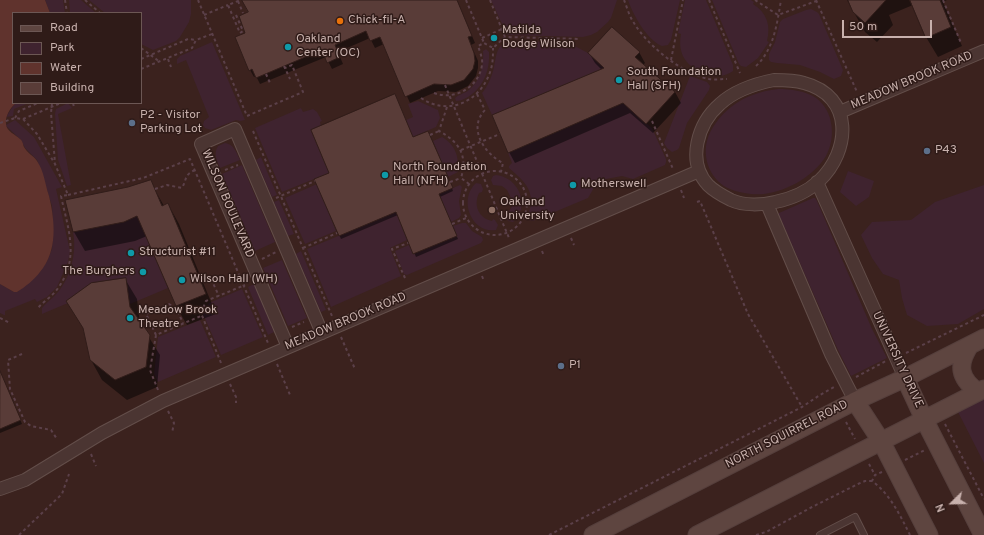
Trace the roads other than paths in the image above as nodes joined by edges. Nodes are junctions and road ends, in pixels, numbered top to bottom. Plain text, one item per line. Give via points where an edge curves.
1 (984, 51) edge
2 (840, 112) junction
3 (699, 172) junction
4 (817, 182) junction
5 (767, 204) junction
6 (322, 333) junction
7 (977, 342) edge
8 (288, 347) junction
9 (905, 378) junction
10 (981, 390) edge
11 (855, 401) junction
12 (924, 419) junction
13 (881, 441) junction
14 (0, 489) edge
15 (592, 535) edge
16 (697, 535) edge
17 (820, 535) edge
18 (864, 535) edge
19 (929, 535) edge
20 (983, 535) edge

1 - 2 street, MEADOW BROOK ROAD
2 - 3 street via 831,98 805,83 774,80 745,88 719,105 701,130 696,160
2 - 4 street via 842,141 838,155
3 - 5 street via 708,184 733,201
3 - 6 street, MEADOW BROOK ROAD
4 - 5 street via 794,196
4 - 9 street, UNIVERSITY DRIVE
5 - 11 street via 831,354
6 - 8 street, MEADOW BROOK ROAD
6 - 8 street, WILSON BOULEVARD via 234,129 201,144
7 - 9 main road, NORTH SQUIRREL ROAD
7 - 10 main road via 962,360 961,368 967,382
8 - 14 street, MEADOW BROOK ROAD via 145,410 25,480
9 - 11 main road, NORTH SQUIRREL ROAD
9 - 12 main road, UNIVERSITY DRIVE
10 - 12 main road
11 - 13 main road
11 - 15 main road, NORTH SQUIRREL ROAD
12 - 13 main road
12 - 20 main road, UNIVERSITY DRIVE
13 - 16 main road
13 - 19 main road
17 - 18 lane via 855,517

